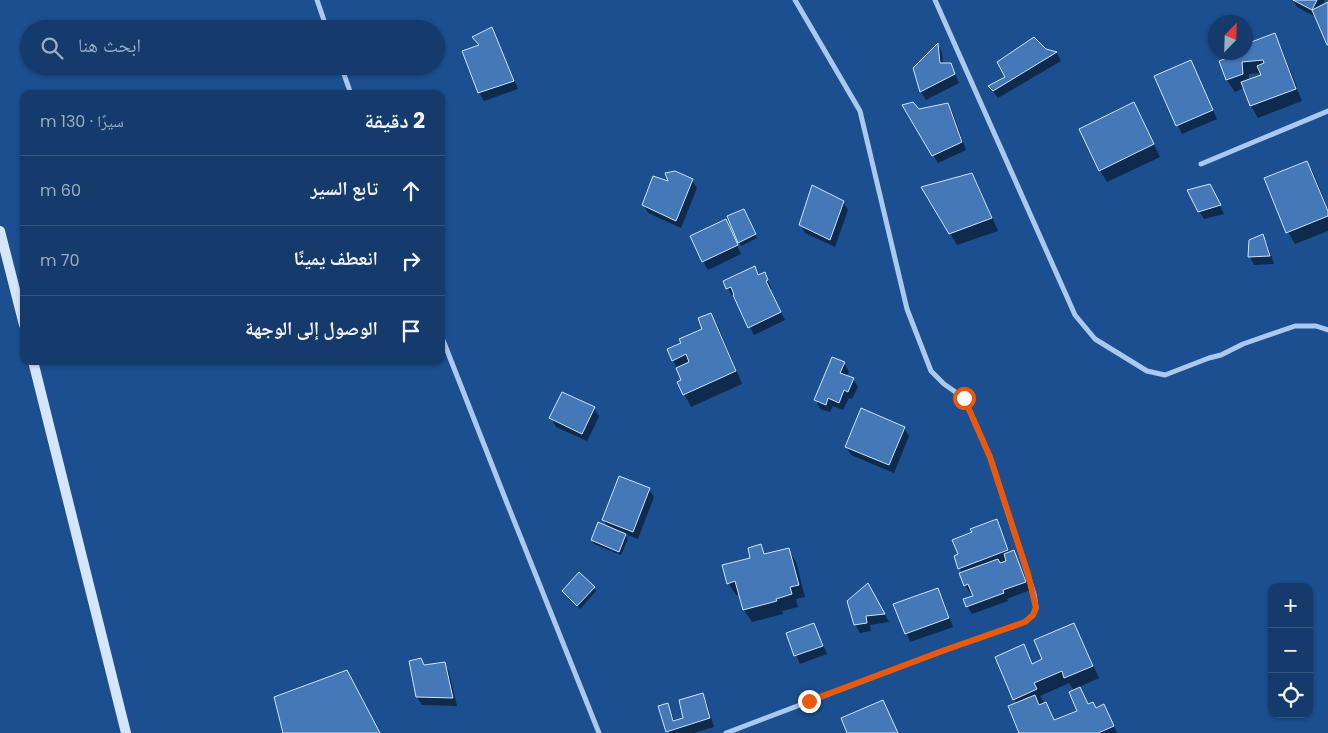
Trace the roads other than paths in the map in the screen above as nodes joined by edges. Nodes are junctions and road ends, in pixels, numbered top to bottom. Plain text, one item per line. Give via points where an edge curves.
1 (317, 0) edge
2 (796, 0) edge
3 (935, 0) edge
4 (324, 20) edge
5 (344, 75) edge
6 (349, 90) edge
7 (1328, 111) edge
8 (1201, 164) dead end
9 (0, 231) edge
10 (20, 309) edge
11 (1328, 330) edge
12 (445, 345) edge
13 (34, 365) edge
14 (126, 733) edge
15 (599, 733) edge
16 (726, 733) edge

1 - 4 street
2 - 16 street via 860,111 907,309 931,371 964,398 990,457 1036,608 1025,622
3 - 11 street via 1075,315 1095,339 1147,371 1165,375 1295,326 1316,326
5 - 6 street
7 - 8 street
9 - 10 main road
12 - 15 street
13 - 14 main road

